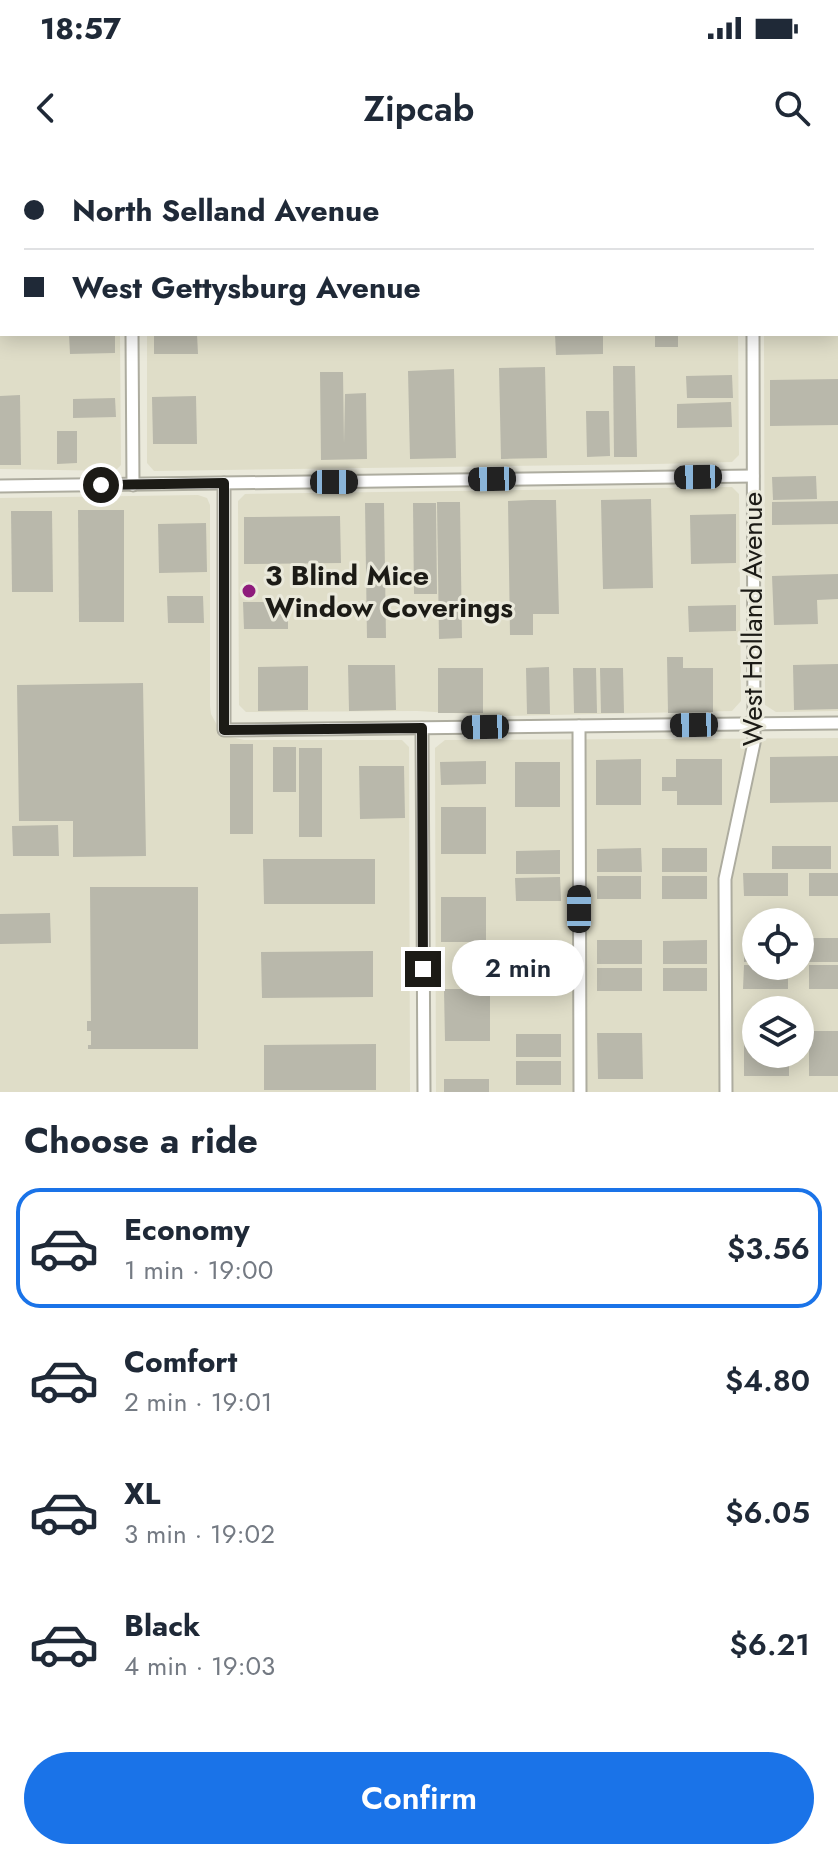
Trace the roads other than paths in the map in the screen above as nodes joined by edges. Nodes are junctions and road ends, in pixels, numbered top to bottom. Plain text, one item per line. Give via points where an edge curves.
1 (132, 336) edge
2 (753, 336) edge
3 (753, 476) junction
4 (224, 483) junction
5 (133, 485) junction
6 (0, 486) edge
7 (838, 723) edge
8 (754, 724) junction
9 (579, 726) junction
10 (422, 728) junction
11 (424, 1092) edge
12 (580, 1092) edge
13 (726, 1092) edge

1 - 5 street
2 - 3 street, West Holland Avenue
3 - 4 street
3 - 8 street, West Holland Avenue
4 - 5 street
4 - 10 street via 224,730
5 - 6 street
7 - 8 street
8 - 9 street
8 - 13 street, West Holland Avenue via 751,762 725,879
9 - 10 street
9 - 12 street
10 - 11 street

